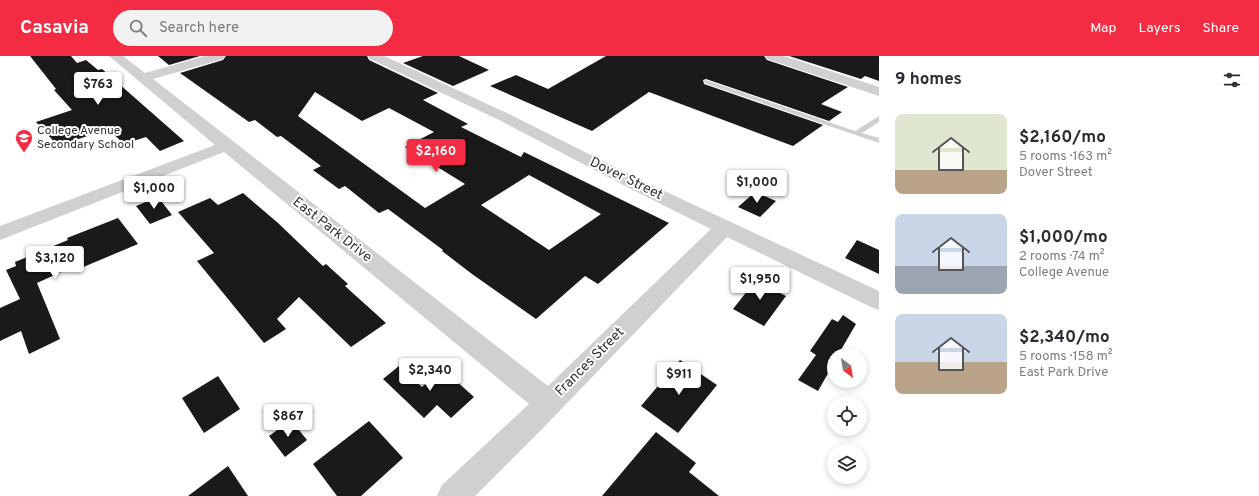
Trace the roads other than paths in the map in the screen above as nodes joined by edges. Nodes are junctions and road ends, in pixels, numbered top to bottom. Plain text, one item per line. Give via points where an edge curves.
1 (115, 56) edge
2 (219, 56) edge
3 (374, 56) edge
4 (771, 56) edge
5 (143, 78) junction
6 (706, 82) dead end
7 (879, 92) edge
8 (879, 118) edge
9 (856, 134) junction
10 (879, 141) edge
11 (226, 146) junction
12 (725, 227) junction
13 (0, 233) edge
14 (879, 301) edge
15 (549, 403) junction
16 (453, 496) edge

1 - 5 street, East Park Drive
2 - 5 street
3 - 12 street, Dover Street via 504,117
4 - 7 street
5 - 11 street, East Park Drive
6 - 9 lane
8 - 9 lane
9 - 10 lane
11 - 13 street
11 - 15 street, East Park Drive
12 - 14 street, Dover Street
12 - 15 street, Frances Street
15 - 16 street, Frances Street

